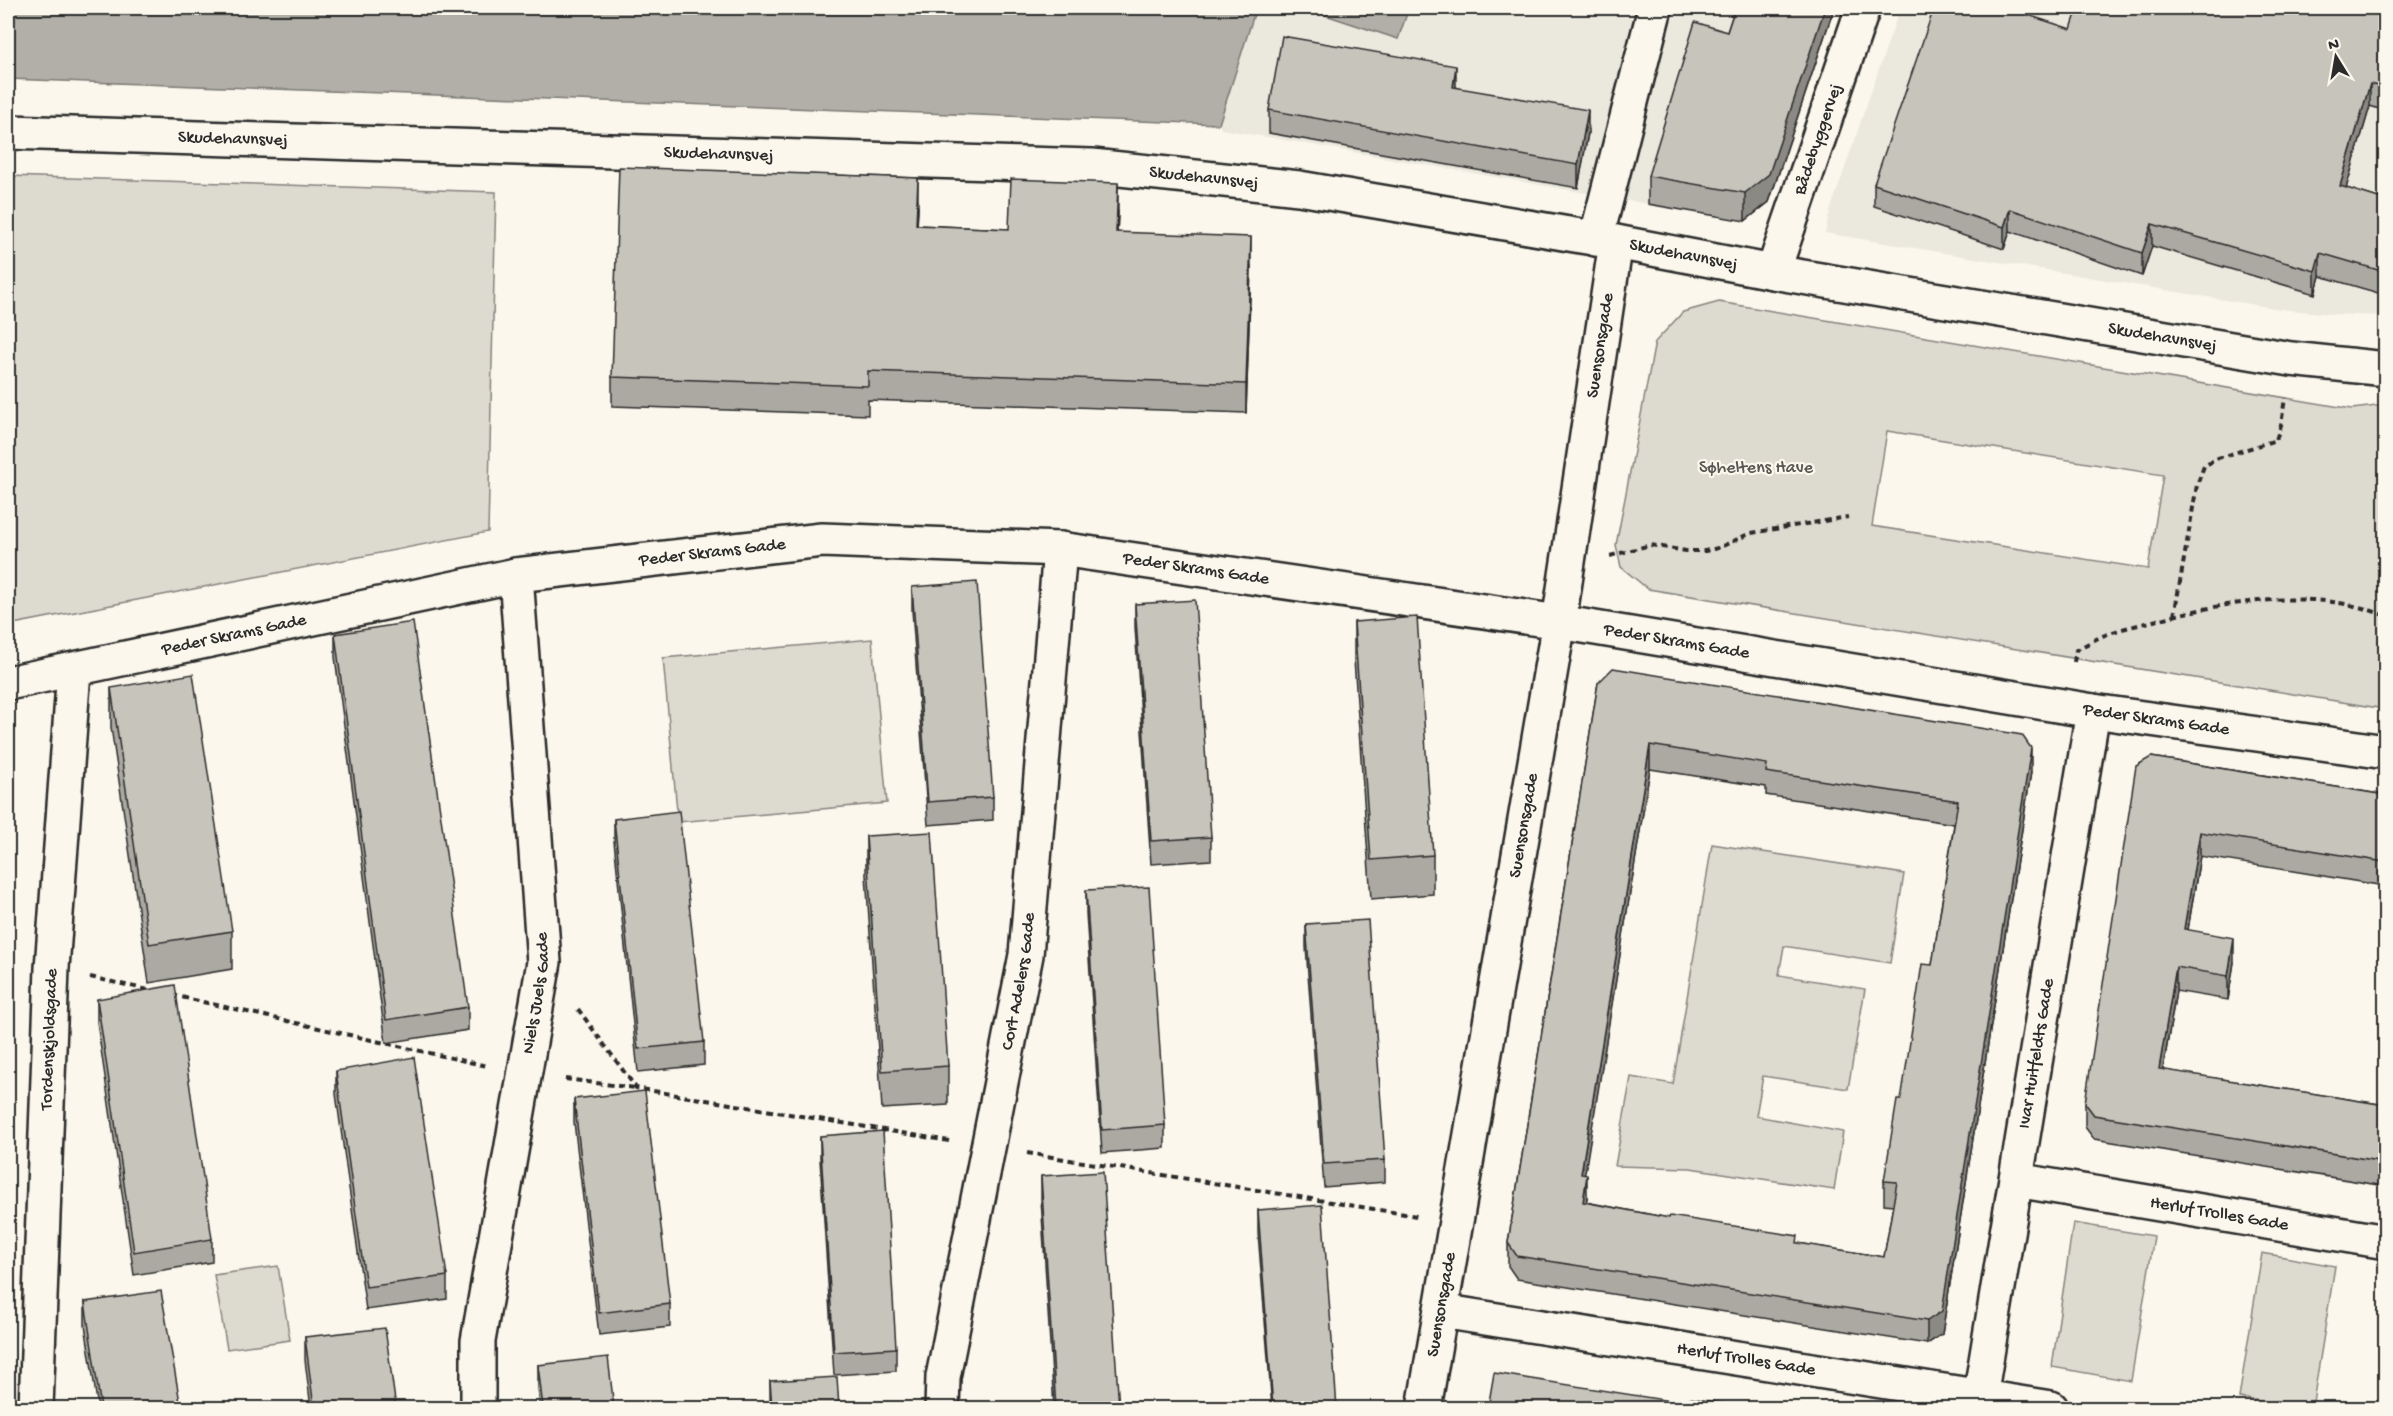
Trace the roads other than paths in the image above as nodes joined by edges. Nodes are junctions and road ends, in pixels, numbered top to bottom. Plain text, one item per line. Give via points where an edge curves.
1 (1654, 8) edge
2 (1863, 8) edge
3 (8, 132) edge
4 (1606, 241) junction
5 (1773, 272) junction
6 (2385, 369) edge
7 (1060, 549) junction
8 (516, 575) junction
9 (1559, 622) junction
10 (74, 669) junction
11 (8, 683) edge
12 (2093, 711) junction
13 (2385, 752) edge
14 (2016, 1180) junction
15 (2385, 1242) edge
16 (1441, 1311) junction
17 (1980, 1397) junction
18 (36, 1408) edge
19 (478, 1408) edge
20 (942, 1408) edge
21 (1424, 1408) edge
22 (2051, 1408) edge

1 - 4 street, Suensonsgade
2 - 5 street, Bådebyggervej
3 - 4 street, Skudehavnsvej via 1092,166 1299,188
4 - 5 street, Skudehavnsvej
4 - 9 street, Suensonsgade
5 - 6 street, Skudehavnsvej via 2291,359
7 - 8 street, Peder Skrams Gade via 822,540
7 - 9 street, Peder Skrams Gade
7 - 20 street, Cort Adelers Gade via 1026,955 944,1377
8 - 10 street, Peder Skrams Gade
8 - 19 street, Niels Juels Gade via 544,962 478,1341
9 - 12 street, Peder Skrams Gade
9 - 16 street, Suensonsgade
10 - 11 street, Peder Skrams Gade
10 - 18 street, Tordenskjoldsgade via 52,968
12 - 13 street, Peder Skrams Gade
12 - 14 street, Ivar Huitfeldts Gade
14 - 15 street, Herluf Trolles Gade
14 - 17 street, Ivar Huitfeldts Gade
16 - 17 street, Herluf Trolles Gade
16 - 21 street, Suensonsgade
17 - 22 street, Herluf Trolles Gade

